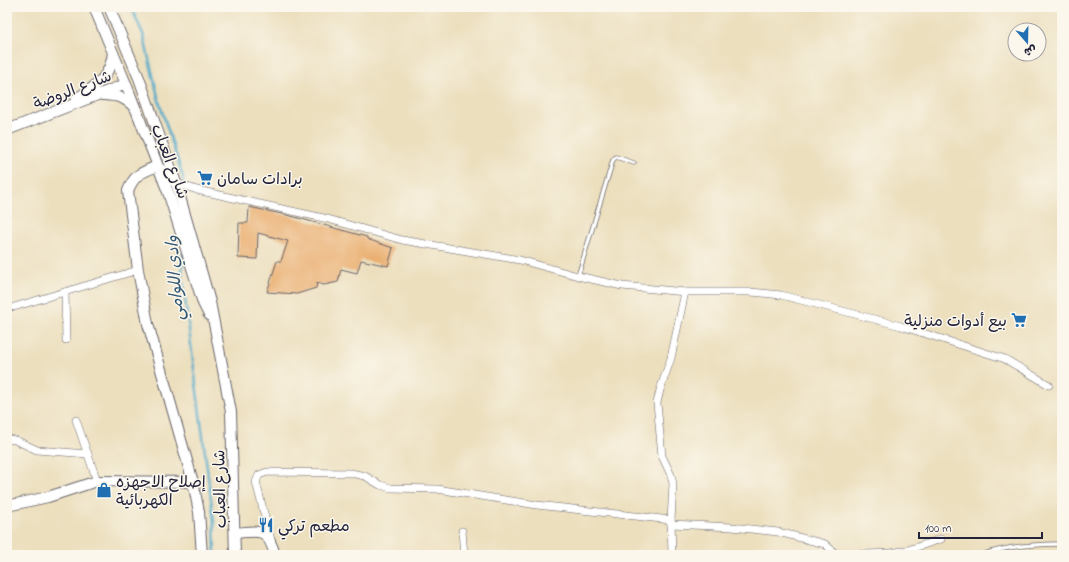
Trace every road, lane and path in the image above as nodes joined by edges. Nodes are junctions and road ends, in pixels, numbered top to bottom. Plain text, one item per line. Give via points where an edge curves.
1 (94, 7) edge
2 (101, 7) edge
3 (109, 7) edge
4 (102, 26) junction
5 (127, 49) junction
6 (113, 53) junction
7 (126, 84) junction
8 (98, 95) junction
9 (59, 110) junction
10 (136, 110) junction
11 (7, 130) edge
12 (158, 130) junction
13 (634, 163) dead end
14 (157, 166) junction
15 (176, 183) junction
16 (183, 239) junction
17 (138, 270) junction
18 (578, 276) junction
19 (65, 292) junction
20 (685, 292) junction
21 (14, 307) dead end
22 (215, 327) junction
23 (66, 340) dead end
24 (1049, 385) dead end
25 (76, 420) dead end
26 (7, 438) edge
27 (88, 454) junction
28 (97, 481) junction
29 (193, 482) junction
30 (7, 506) edge
31 (671, 522) junction
32 (462, 531) dead end
33 (234, 533) junction
34 (941, 539) dead end
35 (271, 541) junction
36 (1062, 544) edge
37 (202, 555) edge
38 (235, 555) edge
39 (275, 555) edge
40 (464, 555) edge
41 (672, 555) edge
42 (837, 555) edge
43 (844, 555) edge
44 (981, 555) edge

1 - 4 main road, شارع العباب
2 - 4 main road
3 - 5 main road, شارع العباب
4 - 6 main road, شارع العباب
5 - 7 main road via 130,71
5 - 12 main road, شارع العباب
6 - 7 main road, شارع العباب
6 - 9 main road via 112,63 101,81
7 - 8 main road, شارع الروضة
7 - 10 main road, شارع العباب
7 - 12 main road via 140,96 151,122
8 - 9 main road, شارع الروضة
8 - 10 main road via 123,98
9 - 11 main road, شارع الروضة
10 - 14 main road, شارع العباب
12 - 15 main road, شارع العباب
13 - 18 lane via 616,157 614,160
14 - 15 main road
14 - 16 main road, شارع العباب
14 - 17 main road via 142,172 134,179 128,191
15 - 16 main road via 175,193
15 - 18 street via 328,219 402,240 520,260
15 - 22 main road, شارع العباب
16 - 22 main road, شارع العباب via 203,304
17 - 19 street
17 - 29 main road via 148,324
18 - 20 street via 622,286
19 - 21 street
19 - 23 street
20 - 24 street via 751,292 781,295 901,326 1005,359
20 - 31 street via 671,358 657,404 662,456 673,484
22 - 33 main road, شارع العباب via 231,412
25 - 27 street
26 - 27 street via 37,450
27 - 28 street
28 - 29 main road
28 - 30 main road via 48,497
29 - 37 main road via 199,512
31 - 35 street via 437,489 391,488 365,476 351,473 266,472 259,474 256,482
31 - 41 street
31 - 42 street via 778,532 825,544
32 - 40 street
33 - 35 main road via 261,532
33 - 38 main road, شارع العباب
34 - 43 street via 891,553
35 - 39 main road
36 - 44 lane via 1008,548

